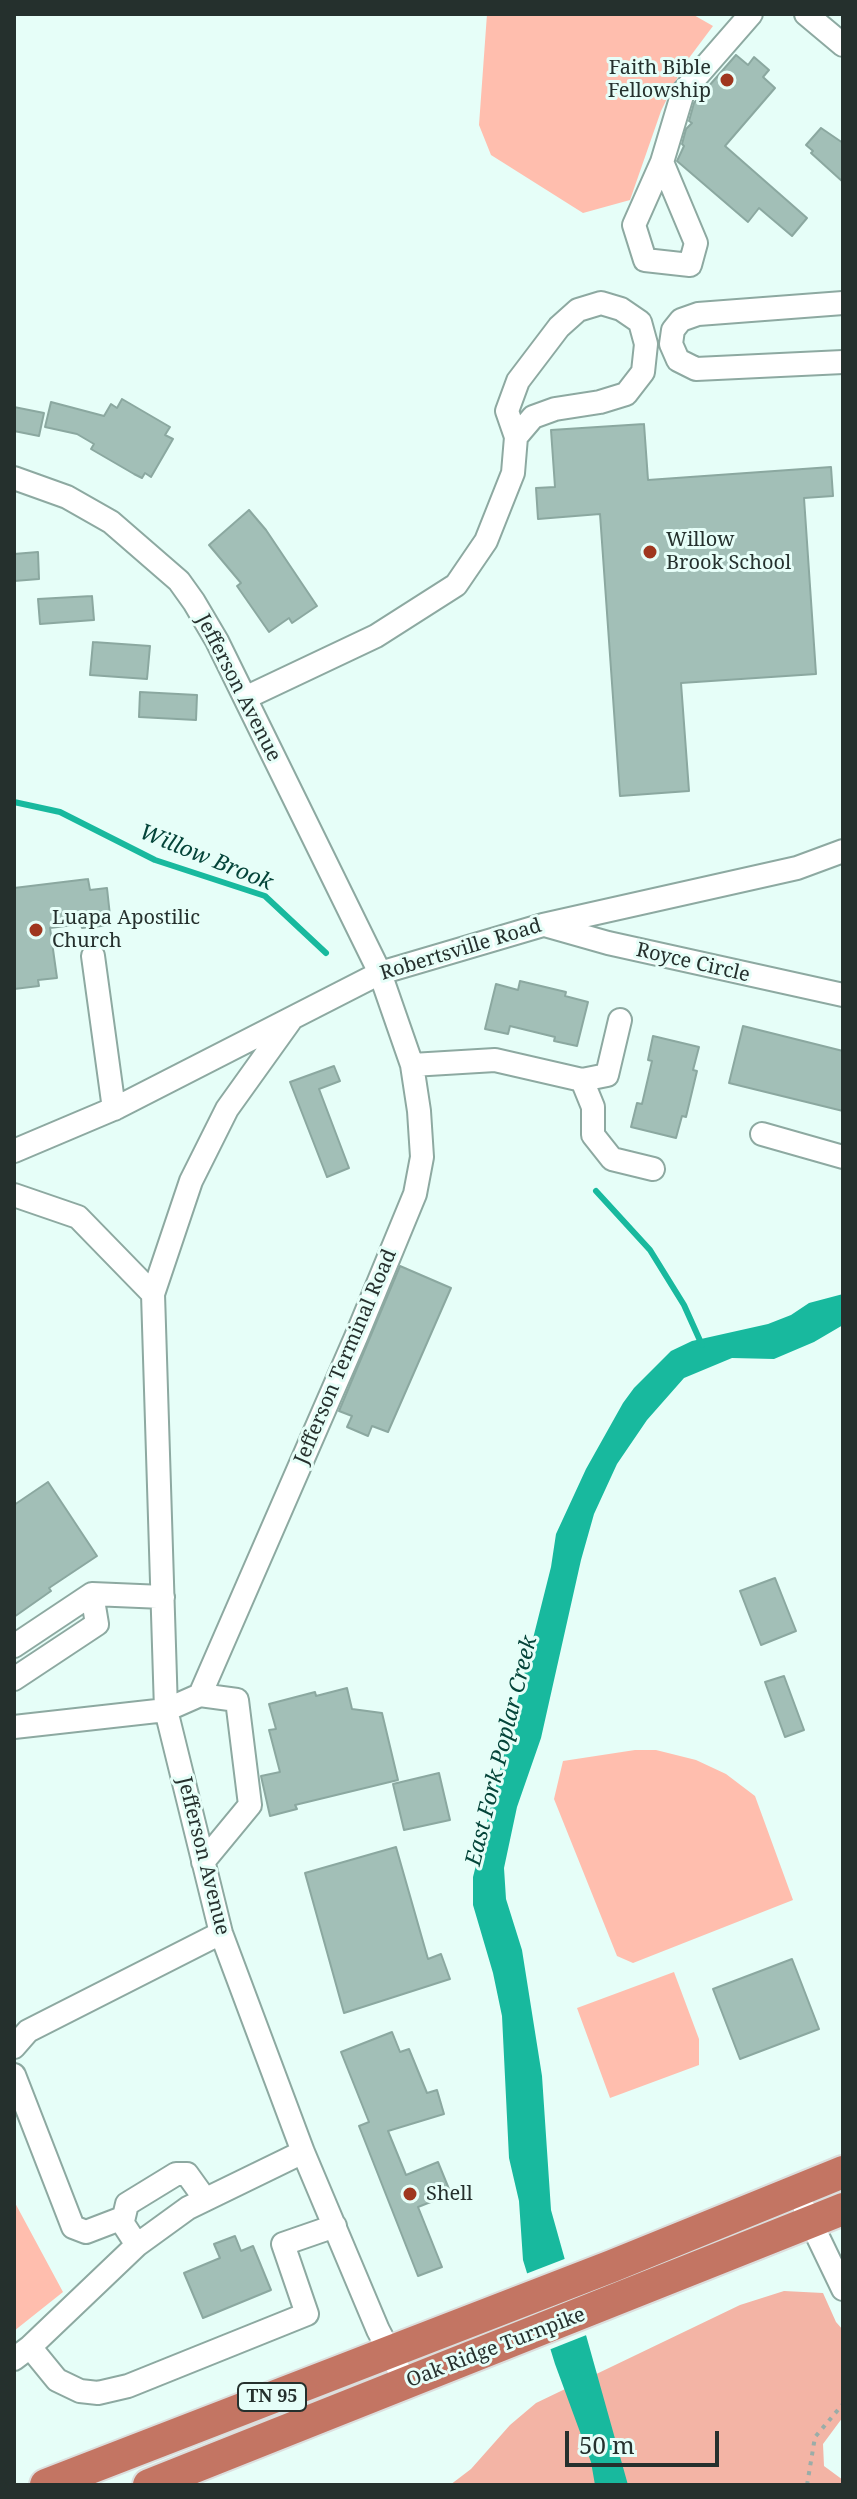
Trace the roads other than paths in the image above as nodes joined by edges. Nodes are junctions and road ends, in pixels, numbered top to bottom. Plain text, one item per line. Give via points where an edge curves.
1 (751, 14) edge
2 (806, 14) edge
3 (843, 45) edge
4 (662, 162) dead end
5 (843, 303) edge
6 (843, 362) edge
7 (516, 437) junction
8 (14, 478) edge
9 (245, 698) junction
10 (843, 851) edge
11 (543, 925) junction
12 (93, 956) dead end
13 (380, 973) junction
14 (843, 995) edge
15 (620, 1020) dead end
16 (290, 1021) junction
17 (412, 1065) junction
18 (582, 1080) junction
19 (114, 1109) junction
20 (762, 1134) dead end
21 (14, 1151) edge
22 (843, 1157) edge
23 (653, 1169) dead end
24 (14, 1195) edge
25 (153, 1294) junction
26 (92, 1594) junction
27 (163, 1597) junction
28 (14, 1646) edge
29 (14, 1679) edge
30 (200, 1695) junction
31 (166, 1710) junction
32 (14, 1727) edge
33 (203, 1862) junction
34 (221, 1933) junction
35 (14, 2047) edge
36 (14, 2075) edge
37 (303, 2152) junction
38 (843, 2172) edge
39 (796, 2191) junction
40 (205, 2199) junction
41 (843, 2209) edge
42 (123, 2221) junction
43 (811, 2223) junction
44 (335, 2226) junction
45 (137, 2245) junction
46 (843, 2289) edge
47 (389, 2350) junction
48 (22, 2353) edge
49 (406, 2383) junction
50 (46, 2485) edge
51 (149, 2485) edge

1 - 4 street via 683,92
2 - 3 street
5 - 6 street via 698,314 681,320 671,344 678,360 696,369
7 - 7 street via 533,417 626,394 643,372 646,344 640,322 601,303 578,310 559,327 518,381 507,411
7 - 9 street via 513,473 501,505 486,541 456,585 376,636
8 - 9 street, Jefferson Avenue via 67,497 111,522 179,581
9 - 13 street, Jefferson Avenue
10 - 11 street, Robertsville Road via 797,868
11 - 13 street, Robertsville Road
11 - 14 street, Royce Circle
12 - 19 street
13 - 16 street, Robertsville Road
13 - 17 street, Jefferson Terminal Road
15 - 18 street via 607,1075
16 - 19 street, Robertsville Road
16 - 25 street, Jefferson Avenue via 227,1109 191,1181
17 - 18 street via 495,1060
17 - 30 street, Jefferson Terminal Road via 422,1157 415,1194
18 - 23 street via 593,1107 593,1135 612,1159
19 - 21 street, Robertsville Road
20 - 22 street
24 - 25 street via 78,1217
25 - 27 street, Jefferson Avenue
26 - 27 street
26 - 28 street
26 - 29 street via 97,1624
27 - 31 street, Jefferson Avenue
30 - 31 street
30 - 33 street via 237,1700 250,1805
31 - 32 street
31 - 33 street, Jefferson Avenue
33 - 34 street, Jefferson Avenue
34 - 35 street via 28,2031
34 - 37 street, Jefferson Avenue
36 - 42 street via 73,2227 86,2232
37 - 40 street
37 - 44 street, Jefferson Avenue
38 - 39 highway, Oak Ridge Turnpike
39 - 43 street
39 - 47 highway, Oak Ridge Turnpike / TN 95
40 - 42 street via 187,2174 176,2174 127,2204
40 - 45 street
41 - 43 highway, Oak Ridge Turnpike / TN 95
42 - 45 street
43 - 46 street
43 - 49 highway, Oak Ridge Turnpike / TN 95
44 - 47 street, Jefferson Avenue
44 - 48 street via 283,2244 307,2314 128,2386 98,2393 57,2380
45 - 48 street
47 - 49 street, Jefferson Avenue
47 - 50 highway, Oak Ridge Turnpike / TN 95
49 - 51 highway, Oak Ridge Turnpike / TN 95

